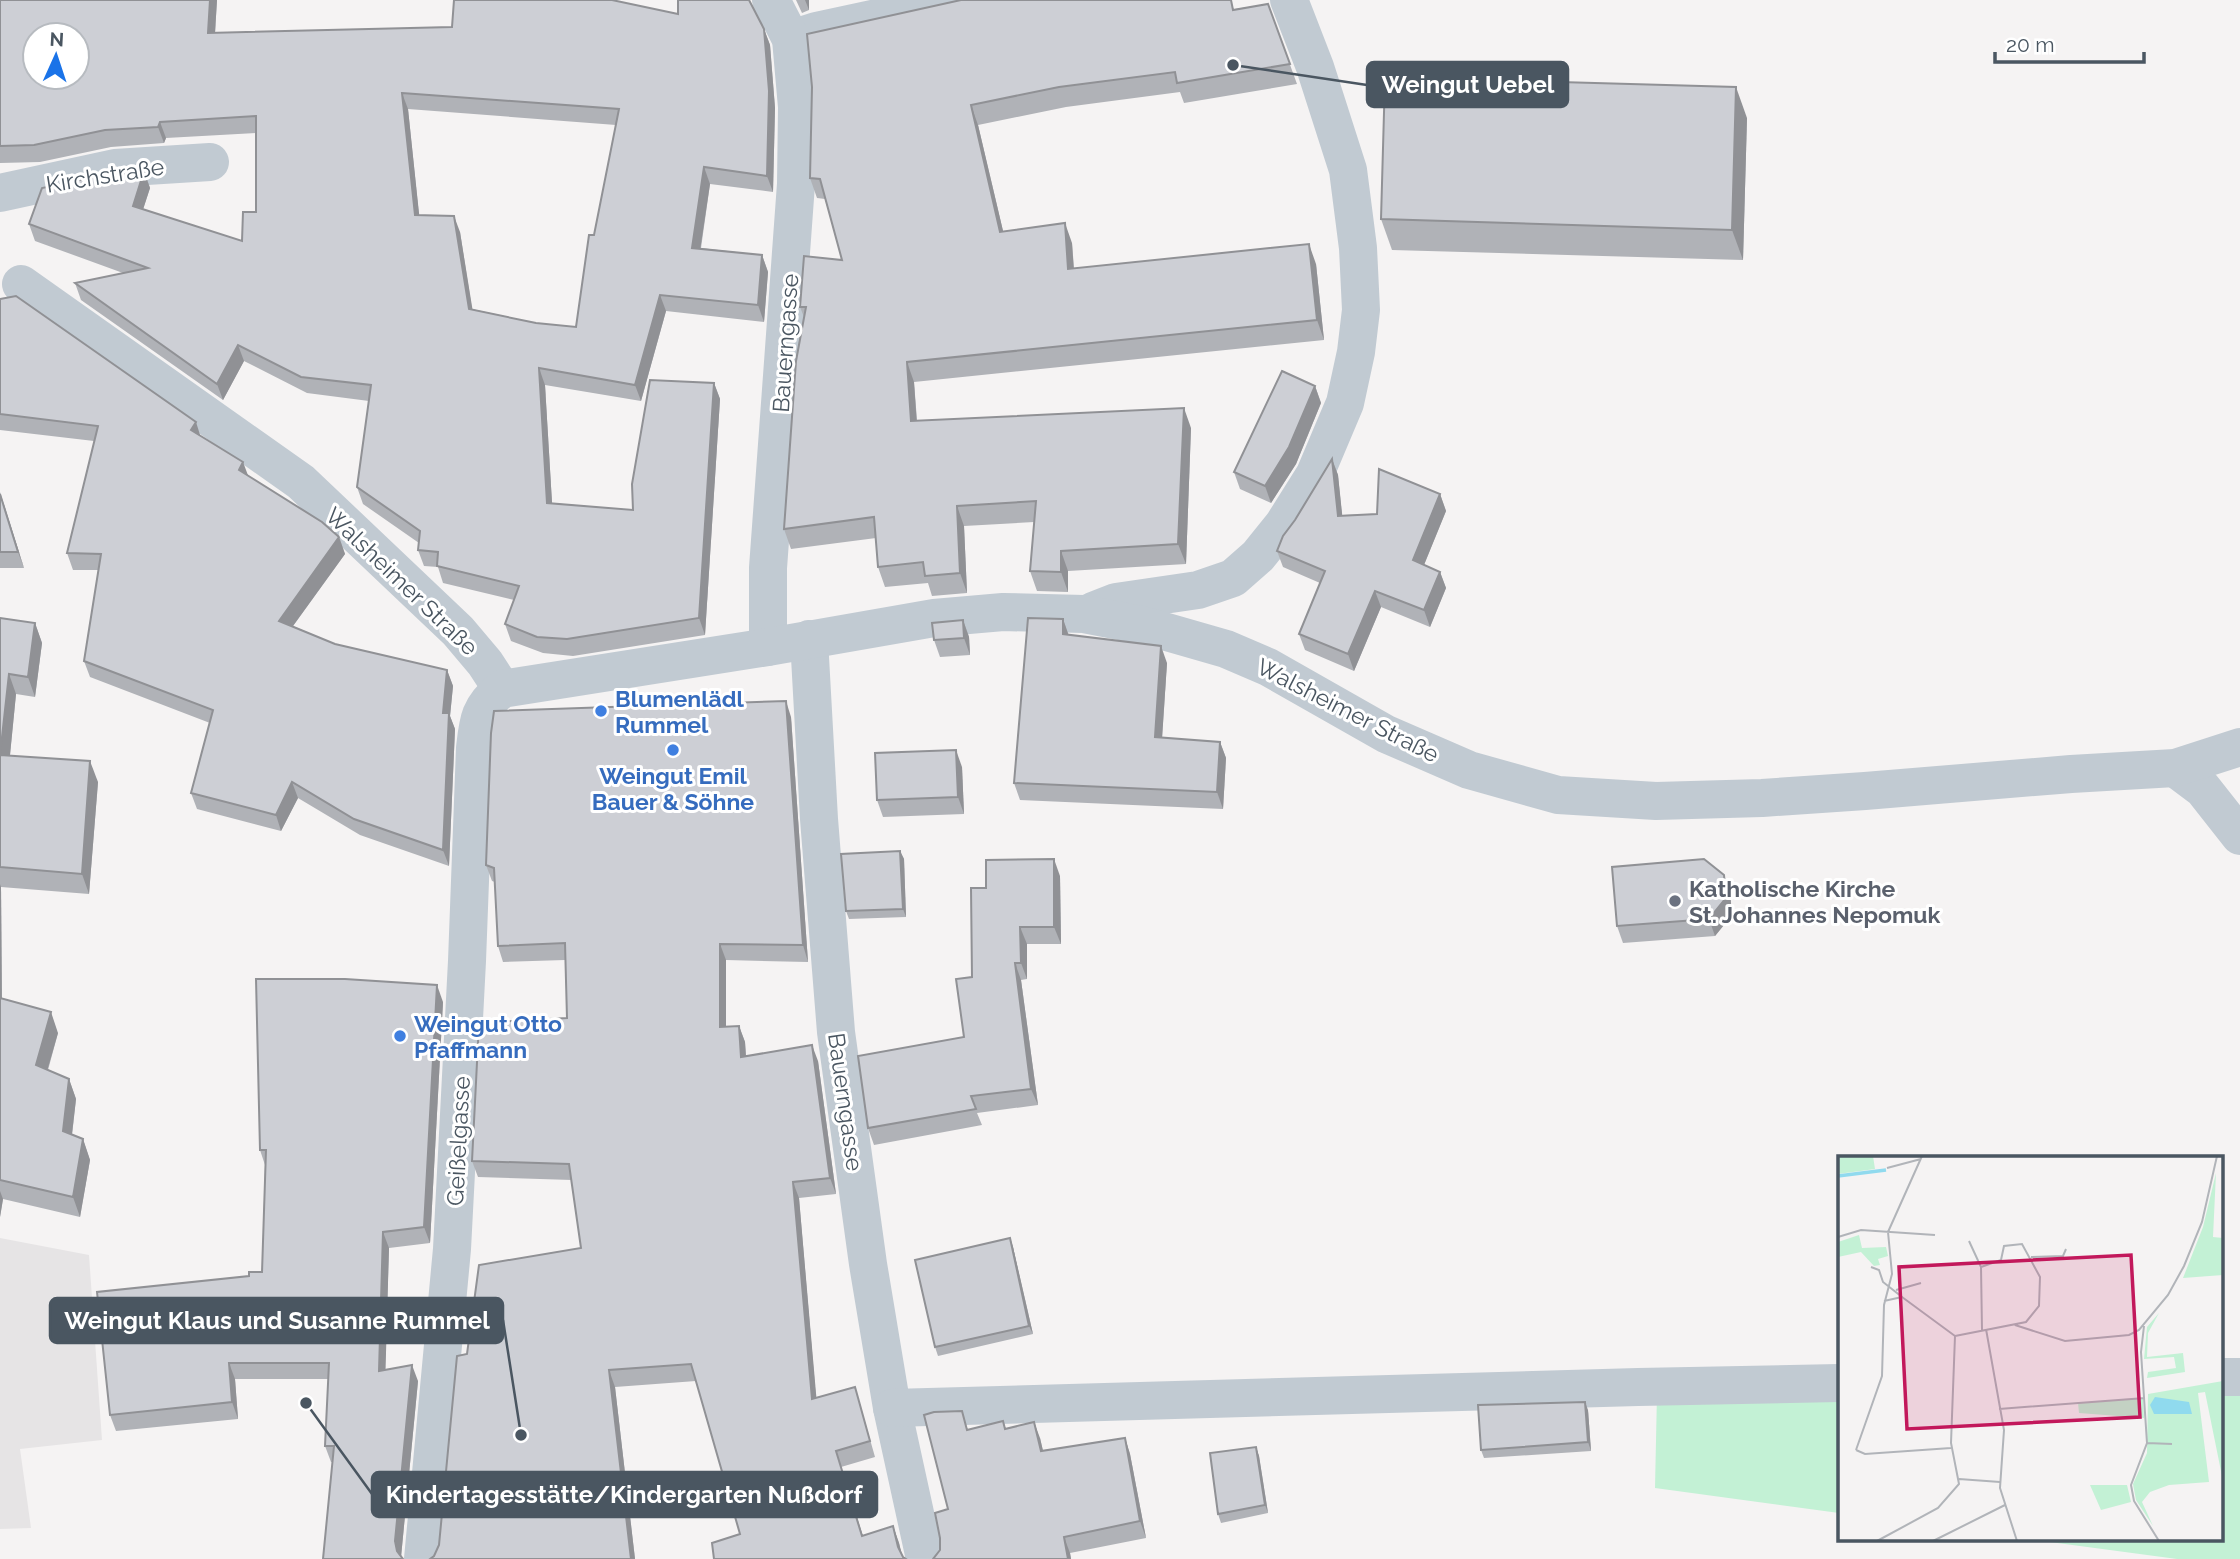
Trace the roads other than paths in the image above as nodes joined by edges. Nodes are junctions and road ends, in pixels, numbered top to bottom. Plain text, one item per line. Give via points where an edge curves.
1 (771, 0) edge
2 (961, 0) edge
3 (1289, 0) edge
4 (790, 39) junction
5 (210, 162) dead end
6 (0, 193) edge
7 (7, 277) edge
8 (1084, 614) junction
9 (809, 639) junction
10 (768, 647) junction
11 (502, 689) junction
12 (2240, 747) edge
13 (2175, 768) junction
14 (2240, 836) edge
15 (2222, 1377) edge
16 (2240, 1377) edge
17 (1838, 1383) edge
18 (892, 1408) junction
19 (423, 1559) edge
20 (925, 1559) edge

1 - 4 street, Bauerngasse
2 - 4 street
3 - 8 street, Walsheimer Straße via 1348,170 1360,310 1345,402 1315,474 1283,525 1233,578 1198,590 1116,602
4 - 10 street, Bauerngasse via 797,107 796,184 768,568
5 - 6 street, Kirchstraße via 115,168
7 - 11 street, Walsheimer Straße via 301,482 458,631
8 - 9 street, Walsheimer Straße via 1003,612 934,618
8 - 13 street, Walsheimer Straße via 1226,649 1268,667 1386,734 1469,770 1558,795 1656,801 1762,798
9 - 10 street, Walsheimer Straße
9 - 18 street, Bauerngasse via 836,1032
10 - 11 street, Walsheimer Straße
11 - 19 street, Geißelgasse via 479,716 475,748 452,1249
12 - 13 street, Walsheimer Straße
13 - 14 street via 2203,789
15 - 16 street
17 - 18 street
18 - 20 street, Bauerngasse

